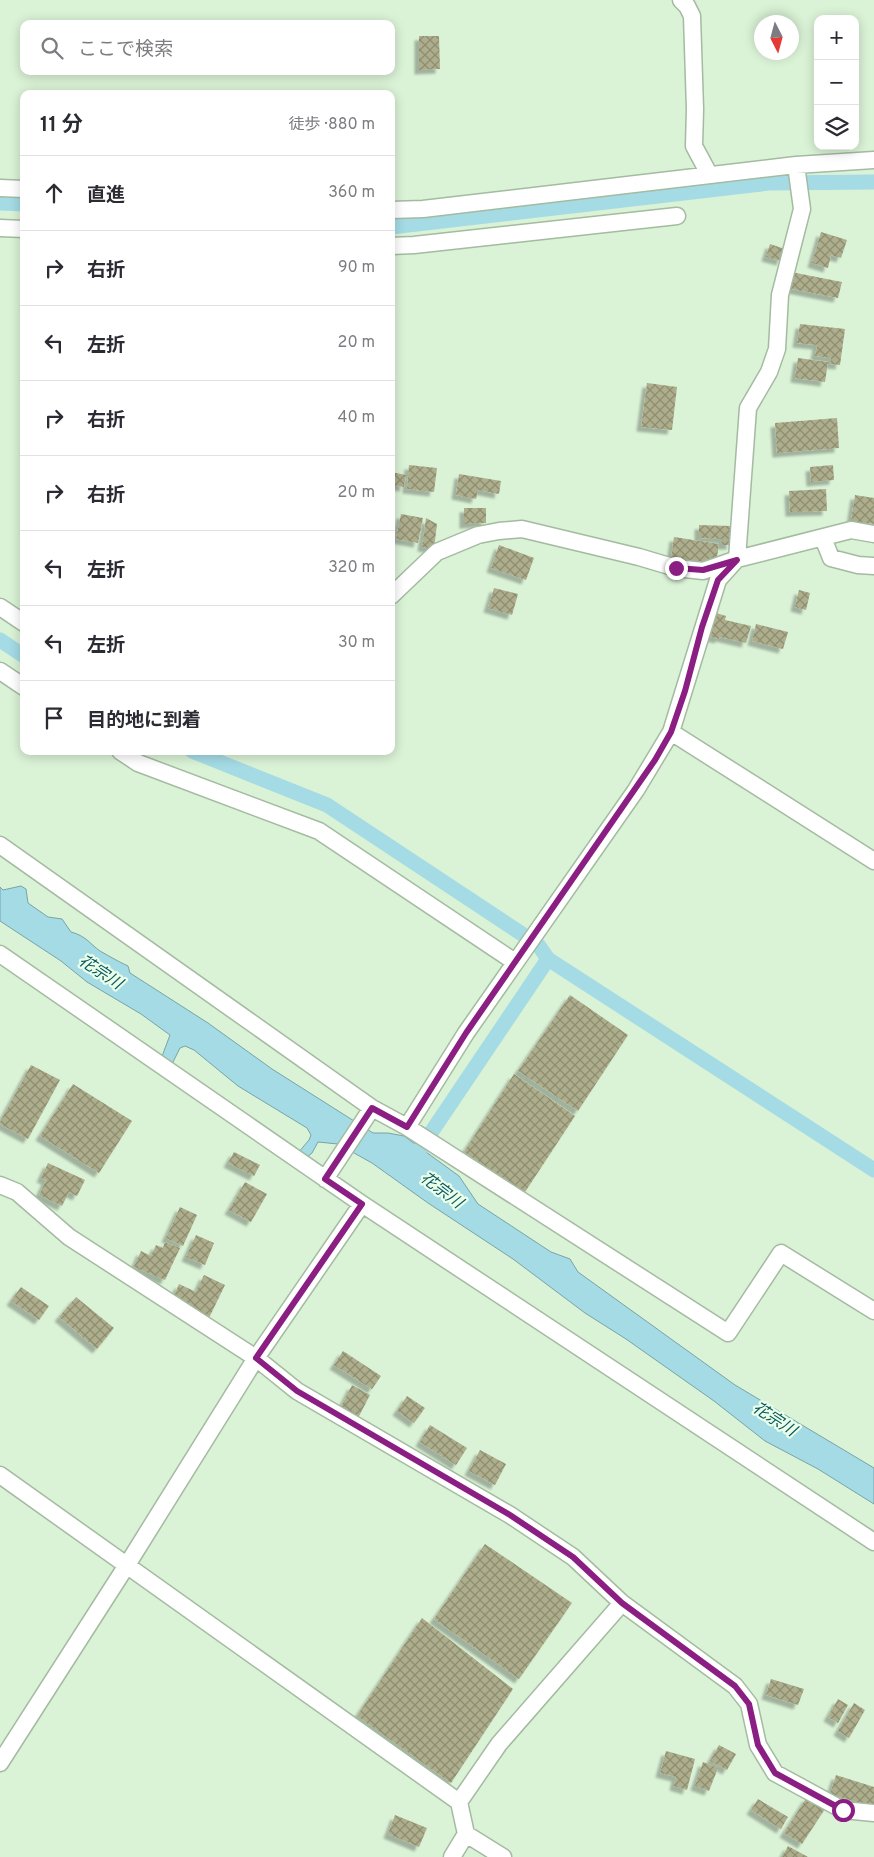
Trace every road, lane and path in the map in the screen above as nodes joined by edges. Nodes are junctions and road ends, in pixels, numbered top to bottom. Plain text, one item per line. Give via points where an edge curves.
1 (681, 0) edge
2 (874, 160) edge
3 (796, 165) junction
4 (709, 174) junction
5 (0, 188) edge
6 (20, 189) edge
7 (395, 210) edge
8 (678, 216) dead end
9 (0, 228) edge
10 (20, 229) edge
11 (395, 246) edge
12 (874, 534) edge
13 (823, 538) junction
14 (737, 560) junction
15 (874, 566) edge
16 (395, 592) edge
17 (0, 607) edge
18 (20, 620) edge
19 (0, 671) edge
20 (20, 684) edge
21 (671, 732) junction
22 (139, 757) edge
23 (0, 844) edge
24 (874, 861) edge
25 (0, 954) edge
26 (515, 962) junction
27 (368, 1112) junction
28 (407, 1127) junction
29 (328, 1173) junction
30 (0, 1185) edge
31 (362, 1204) junction
32 (874, 1311) edge
33 (255, 1361) junction
34 (0, 1475) edge
35 (874, 1542) edge
36 (127, 1565) junction
37 (622, 1603) junction
38 (0, 1763) edge
39 (459, 1802) junction
40 (874, 1813) edge
41 (466, 1834) junction
42 (452, 1857) edge
43 (503, 1857) edge

1 - 4 street via 692,16 694,146
2 - 3 street
3 - 4 street
3 - 14 street via 802,209 780,295 777,349 769,372 748,408
4 - 7 street
5 - 6 street
8 - 11 street
9 - 10 street
12 - 13 street via 851,530
13 - 14 street
13 - 15 street via 831,558
14 - 16 street via 703,570 676,568 522,529 499,531 437,552
14 - 21 street via 718,580
17 - 18 street
19 - 20 street
21 - 24 street
21 - 26 street via 636,790
22 - 26 street via 319,831
23 - 27 street
25 - 29 street
26 - 28 street
27 - 28 street
27 - 29 street
28 - 32 street via 728,1333 781,1253
29 - 31 street
30 - 33 street via 17,1192 69,1237
31 - 33 street
31 - 35 street
33 - 36 street
33 - 37 street via 297,1391 510,1515 573,1557
34 - 36 street
36 - 38 street
36 - 39 street
37 - 39 street via 499,1744
37 - 40 street via 735,1686 749,1704 758,1745 775,1773 843,1810
39 - 41 street
41 - 42 street
41 - 43 street

